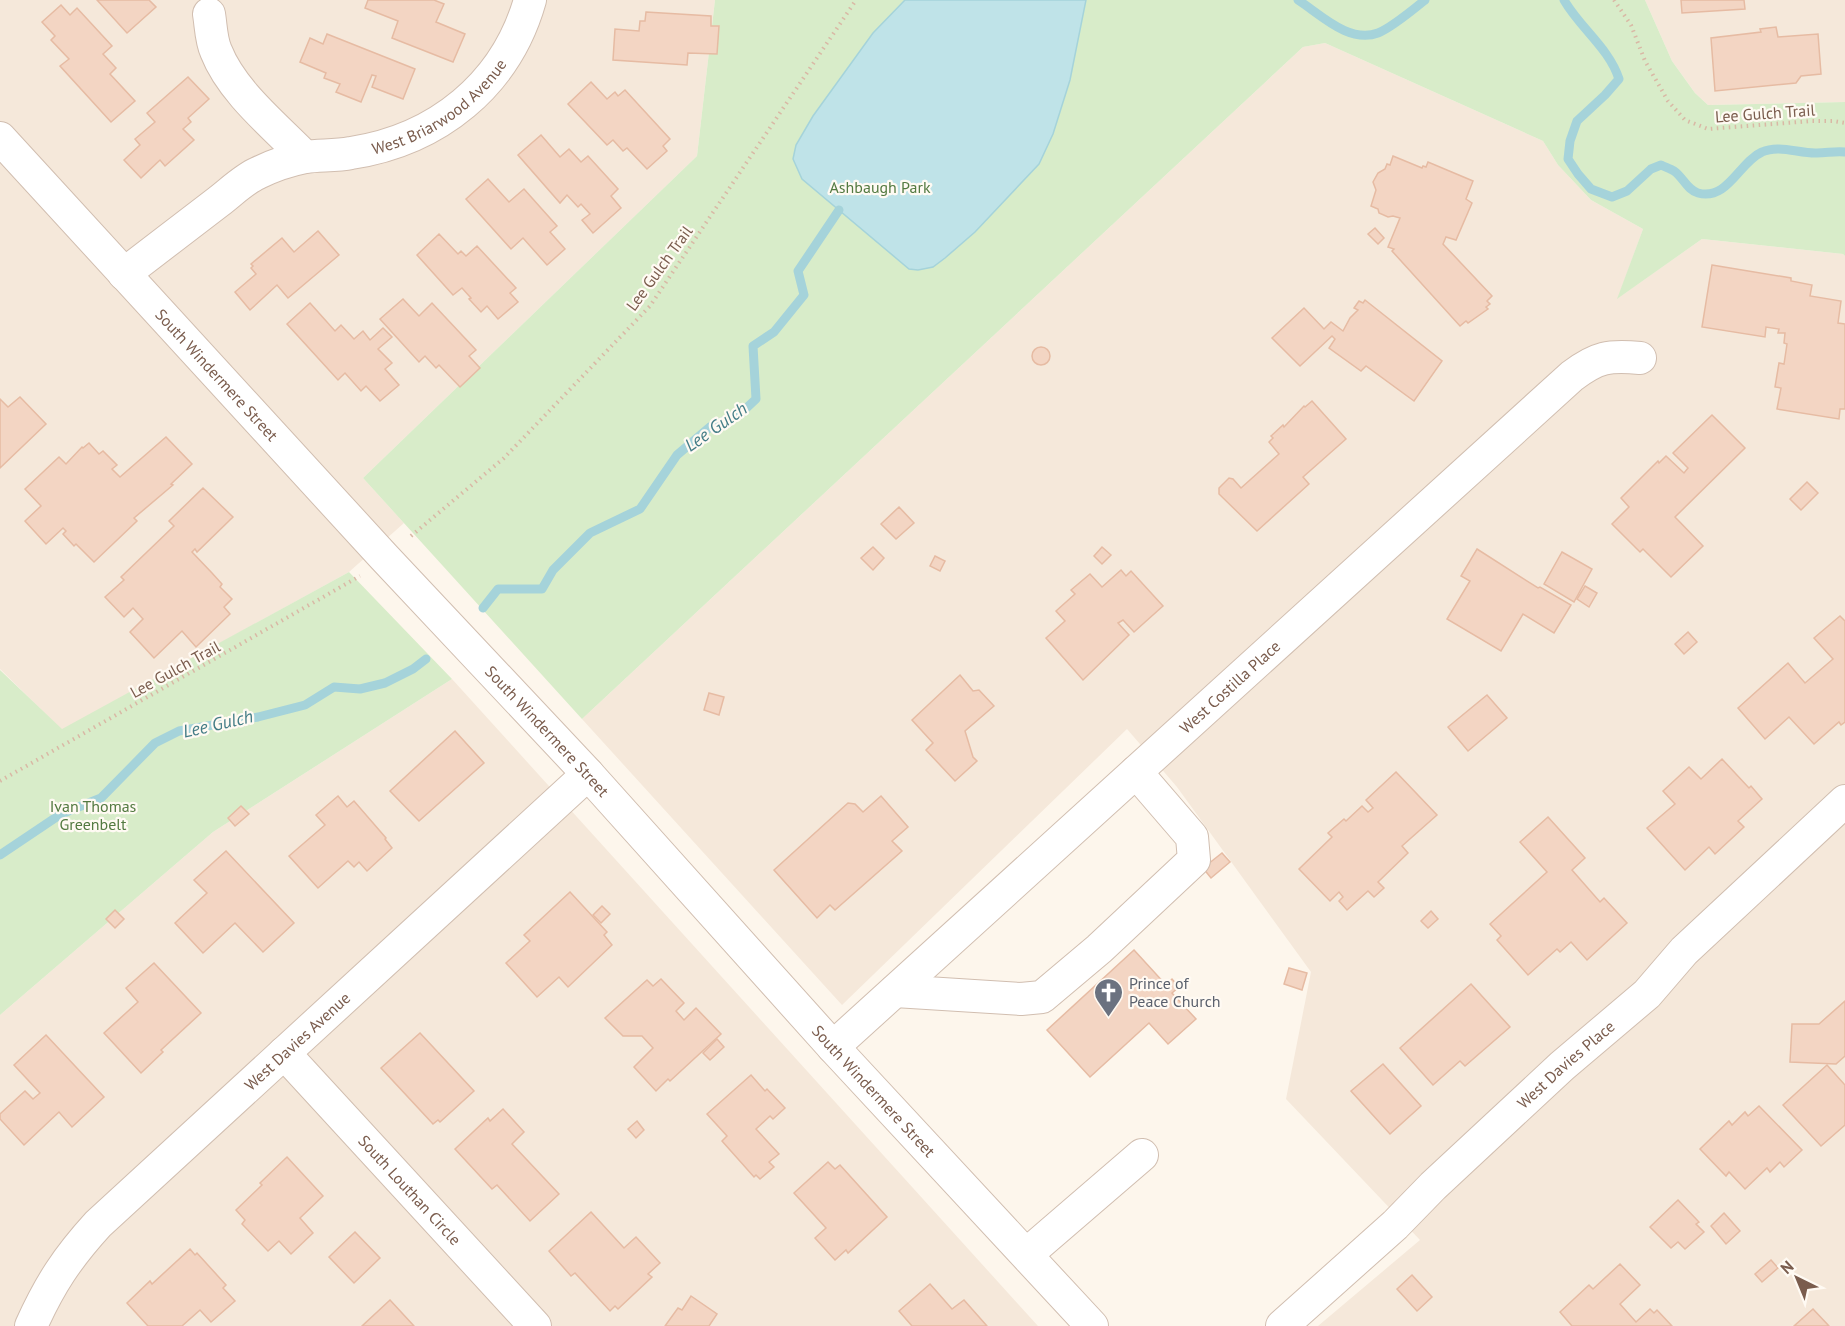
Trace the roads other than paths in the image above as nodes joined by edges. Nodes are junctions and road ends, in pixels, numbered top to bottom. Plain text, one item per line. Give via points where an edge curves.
1 (530, 0) edge
2 (208, 14) dead end
3 (0, 138) edge
4 (305, 157) junction
5 (124, 274) junction
6 (1640, 358) dead end
7 (1136, 772) junction
8 (588, 774) junction
9 (1845, 801) edge
10 (895, 991) junction
11 (833, 1047) junction
12 (284, 1053) junction
13 (1142, 1155) dead end
14 (1027, 1254) junction
15 (31, 1326) edge
16 (535, 1326) edge
17 (1092, 1326) edge
18 (1282, 1326) edge

1 - 4 street, West Briarwood Avenue via 512,45 492,75 465,104 436,125 380,147
2 - 4 street via 214,48 224,69
3 - 5 street, South Windermere Street
4 - 5 street, West Briarwood Avenue via 256,173
5 - 8 street, South Windermere Street
6 - 7 street, West Costilla Place via 1615,355 1590,363 1572,376
7 - 10 street, West Costilla Place
7 - 10 street via 1192,837 1194,860 1099,949 1042,997
8 - 11 street, South Windermere Street
8 - 12 street, West Davies Avenue
9 - 18 street, West Davies Place via 1684,951 1647,994 1562,1066
10 - 11 street, West Costilla Place
11 - 14 street, South Windermere Street
12 - 15 street, West Davies Avenue via 98,1224 54,1278
12 - 16 street, South Louthan Circle
13 - 14 street
14 - 17 street, South Windermere Street

